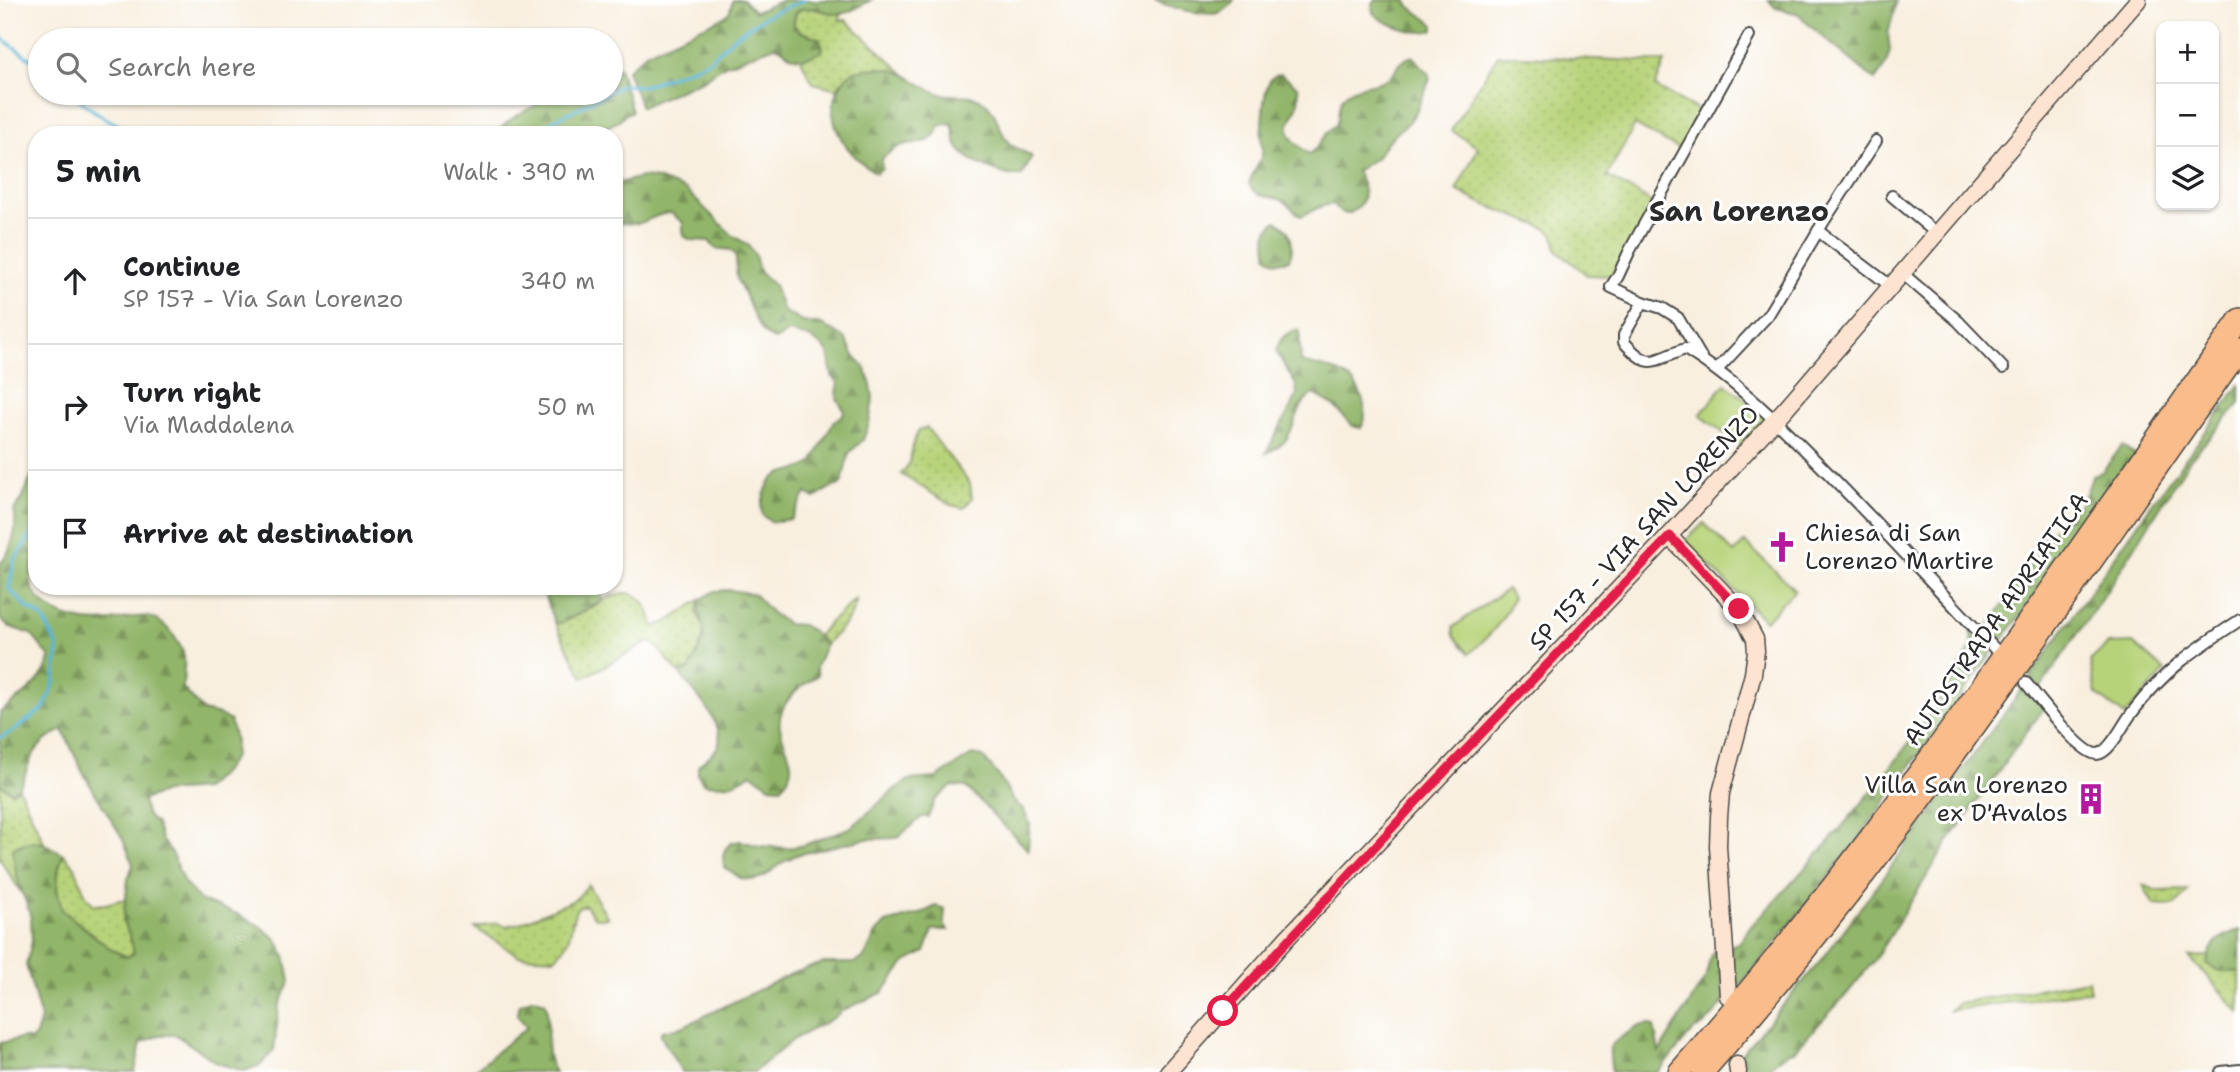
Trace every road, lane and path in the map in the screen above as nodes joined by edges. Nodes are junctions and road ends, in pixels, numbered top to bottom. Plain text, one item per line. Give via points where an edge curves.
1 (2138, 0) edge
2 (1749, 36) dead end
3 (1876, 141) dead end
4 (1892, 196) dead end
5 (1818, 231) junction
6 (1937, 234) junction
7 (1898, 281) junction
8 (1643, 302) junction
9 (2240, 319) edge
10 (2240, 349) edge
11 (1702, 359) junction
12 (2003, 368) dead end
13 (1717, 370) junction
14 (1775, 420) junction
15 (1670, 536) junction
16 (2240, 620) edge
17 (1995, 649) dead end
18 (2026, 683) dead end
19 (1728, 996) dead end
20 (2240, 1070) edge
21 (1168, 1072) edge
22 (1679, 1072) edge
23 (1703, 1072) edge
24 (2221, 1072) edge

1 - 6 main road, SP 157 - VIA SAN LORENZO
2 - 8 street via 1611,287
3 - 5 street
4 - 6 street
5 - 7 street
5 - 13 street via 1768,315
6 - 7 main road, SP 157 - VIA SAN LORENZO
7 - 12 street via 1958,321
7 - 14 main road, SP 157 - VIA SAN LORENZO
8 - 11 street via 1678,318
8 - 11 street via 1624,335 1624,342 1639,359 1649,362 1685,349
9 - 22 highway, AUTOSTRADA ADRIATICA via 1879,828 1792,940
10 - 23 highway, AUTOSTRADA ADRIATICA via 1913,811 1805,951
11 - 13 street
13 - 14 street
14 - 15 main road, SP 157 - VIA SAN LORENZO
14 - 17 street
15 - 19 main road via 1739,609 1755,639 1753,674 1718,817
15 - 21 main road, SP 157 - VIA SAN LORENZO via 1297,928
16 - 18 street via 2171,668 2102,753 2094,754 2075,740
20 - 24 street

